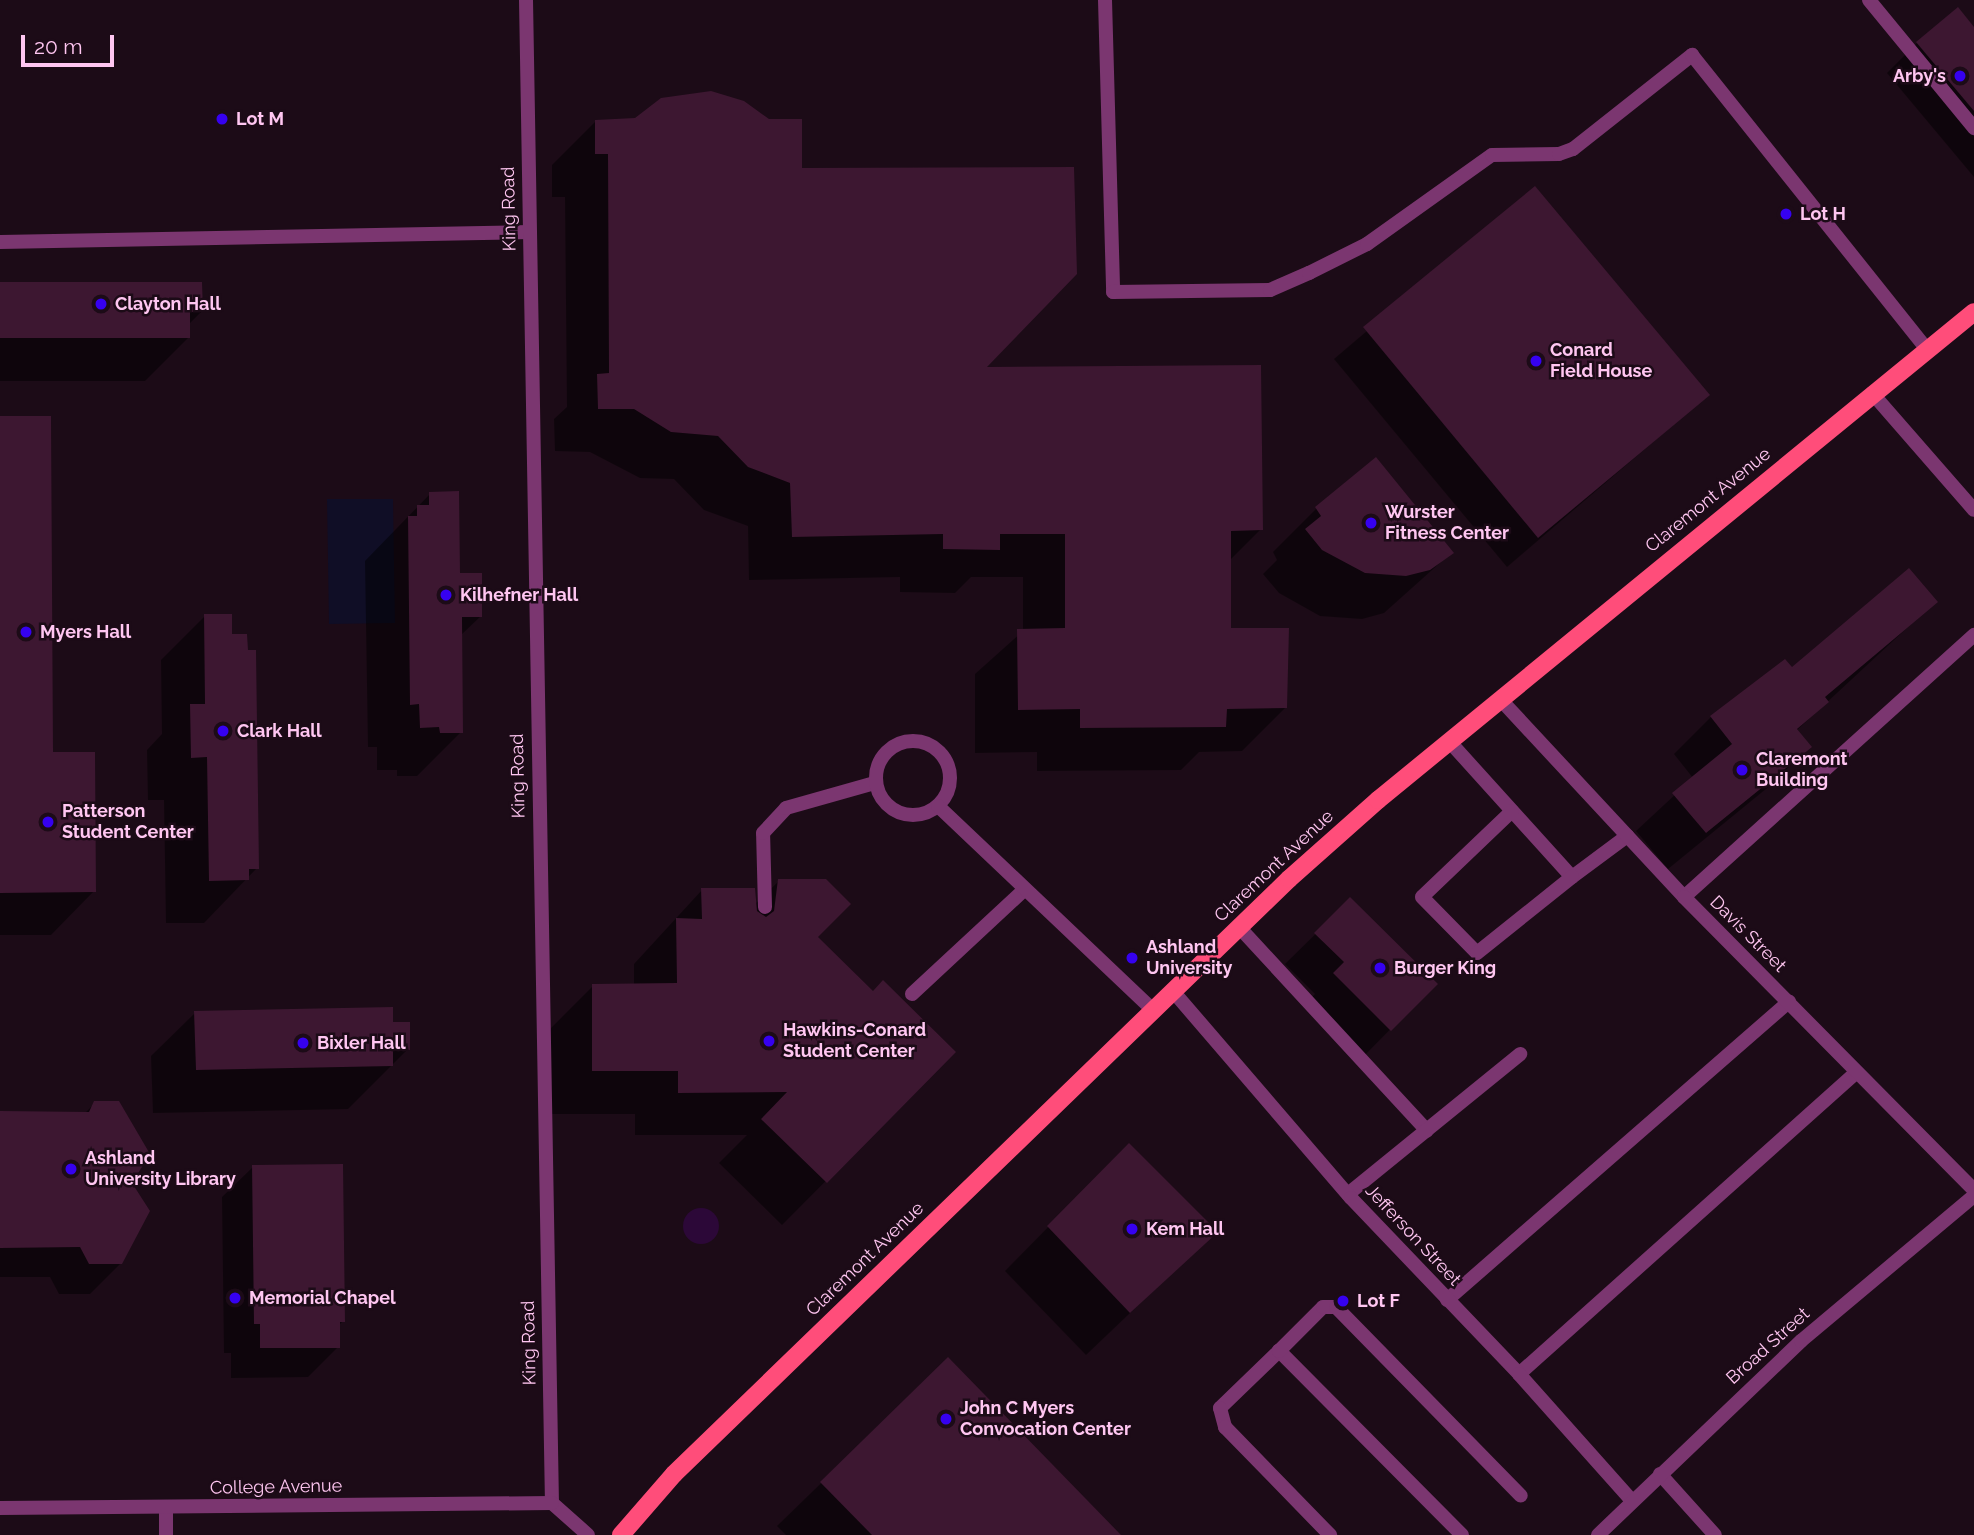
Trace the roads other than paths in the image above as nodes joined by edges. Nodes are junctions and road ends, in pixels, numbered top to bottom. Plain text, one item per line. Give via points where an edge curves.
1 (526, 0) edge
2 (1105, 0) edge
3 (1869, 0) edge
4 (1974, 128) edge
5 (529, 232) junction
6 (0, 242) edge
7 (1974, 312) edge
8 (1927, 349) junction
9 (1872, 393) junction
10 (1974, 510) edge
11 (1974, 635) edge
12 (1501, 700) junction
13 (1449, 741) junction
14 (876, 783) junction
15 (938, 806) junction
16 (1512, 811) junction
17 (1627, 836) junction
18 (1572, 877) junction
19 (1025, 889) junction
20 (1684, 897) junction
21 (765, 906) dead end
22 (1239, 927) junction
23 (1172, 990) junction
24 (912, 994) dead end
25 (1788, 1002) junction
26 (1152, 1009) junction
27 (1520, 1054) dead end
28 (1857, 1072) junction
29 (1427, 1131) junction
30 (1974, 1189) edge
31 (1348, 1194) junction
32 (1974, 1196) edge
33 (1447, 1300) junction
34 (1279, 1351) junction
35 (1519, 1374) junction
36 (1660, 1474) junction
37 (1521, 1496) dead end
38 (1632, 1501) junction
39 (552, 1503) junction
40 (166, 1507) junction
41 (0, 1508) edge
42 (166, 1535) edge
43 (588, 1535) edge
44 (621, 1535) edge
45 (1330, 1535) edge
46 (1462, 1535) edge
47 (1598, 1535) edge
48 (1715, 1535) edge

1 - 5 street, King Road
2 - 8 street via 1113,292 1270,290 1367,244 1492,155 1559,154 1573,149 1692,55
3 - 4 street
5 - 6 street
5 - 39 street, King Road
7 - 8 main road, Claremont Avenue
8 - 9 main road, Claremont Avenue
9 - 10 street
9 - 12 main road, Claremont Avenue
11 - 20 street
12 - 13 main road, Claremont Avenue
12 - 17 street, Davis Street
13 - 16 street
13 - 22 main road, Claremont Avenue
14 - 15 street via 879,796 898,813 923,815
14 - 15 street via 876,771 888,750 899,743 923,742 934,747 949,766 949,790
14 - 21 street via 786,808 763,833
15 - 19 street
16 - 18 street
16 - 18 street via 1422,897 1477,953
17 - 18 street
17 - 20 street, Davis Street
19 - 24 street
19 - 26 street
20 - 25 street, Davis Street
22 - 23 main road, Claremont Avenue
22 - 29 street
23 - 26 main road, Claremont Avenue
23 - 31 street, Jefferson Street
25 - 28 street, Davis Street
25 - 33 street
26 - 44 main road, Claremont Avenue via 674,1474
27 - 29 street
28 - 30 street, Davis Street
28 - 35 street
29 - 31 street
31 - 33 street, Jefferson Street
32 - 36 street, Broad Street via 1801,1341
33 - 35 street, Jefferson Street
34 - 37 street via 1323,1307 1336,1307
34 - 45 street via 1220,1408 1225,1427
34 - 46 street
35 - 38 street, Jefferson Street
36 - 38 street, Broad Street
36 - 48 street
38 - 47 street, Broad Street
39 - 40 street, College Avenue
39 - 43 street
40 - 41 street, College Avenue
40 - 42 street

